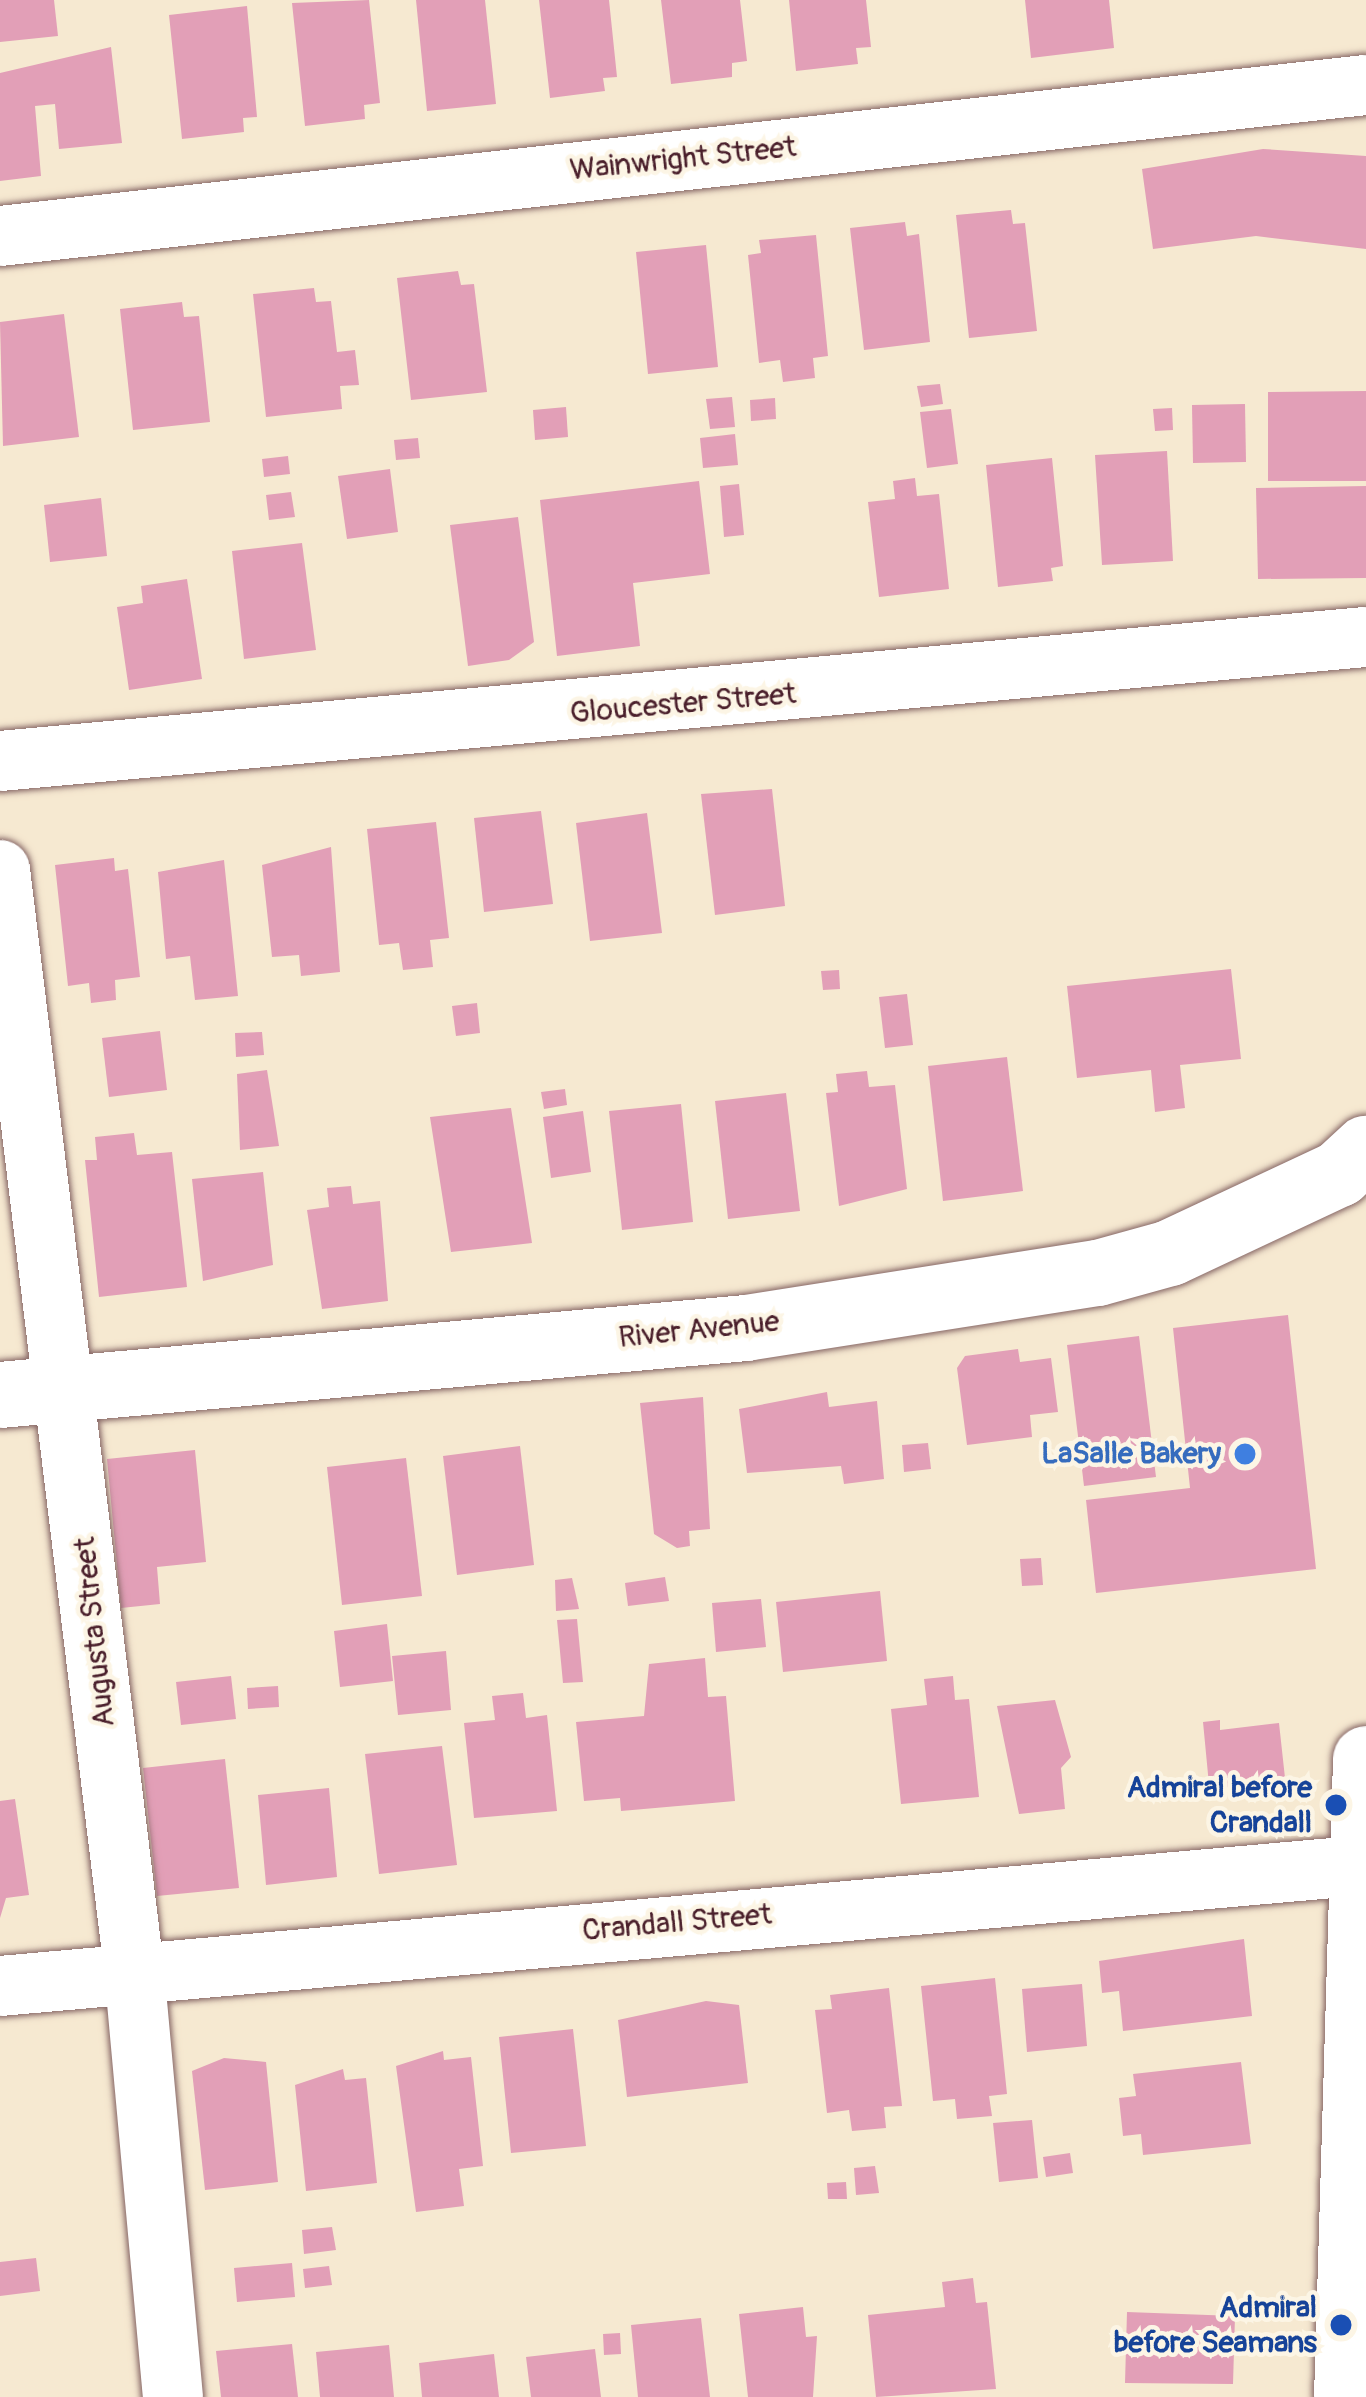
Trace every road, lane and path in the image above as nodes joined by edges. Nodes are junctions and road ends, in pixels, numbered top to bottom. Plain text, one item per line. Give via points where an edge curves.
1 (1366, 85) edge
2 (0, 236) edge
3 (1366, 637) edge
4 (0, 761) edge
5 (0, 870) edge
6 (1366, 1149) edge
7 (68, 1387) junction
8 (0, 1395) edge
9 (1366, 1759) edge
10 (1355, 1866) junction
11 (134, 1969) junction
12 (0, 1986) edge
13 (1357, 2146) edge
14 (173, 2397) edge
15 (1346, 2397) edge

1 - 2 street, Wainwright Street
3 - 4 street, Gloucester Street
5 - 7 street, Augusta Street
6 - 7 street, River Avenue via 1339,1174 1170,1253 1098,1274 746,1328
7 - 8 street, River Avenue
7 - 11 street, Augusta Street
9 - 10 street
10 - 11 street, Crandall Street
10 - 13 street
11 - 12 street, Crandall Street
11 - 14 street, Augusta Street
13 - 15 street

